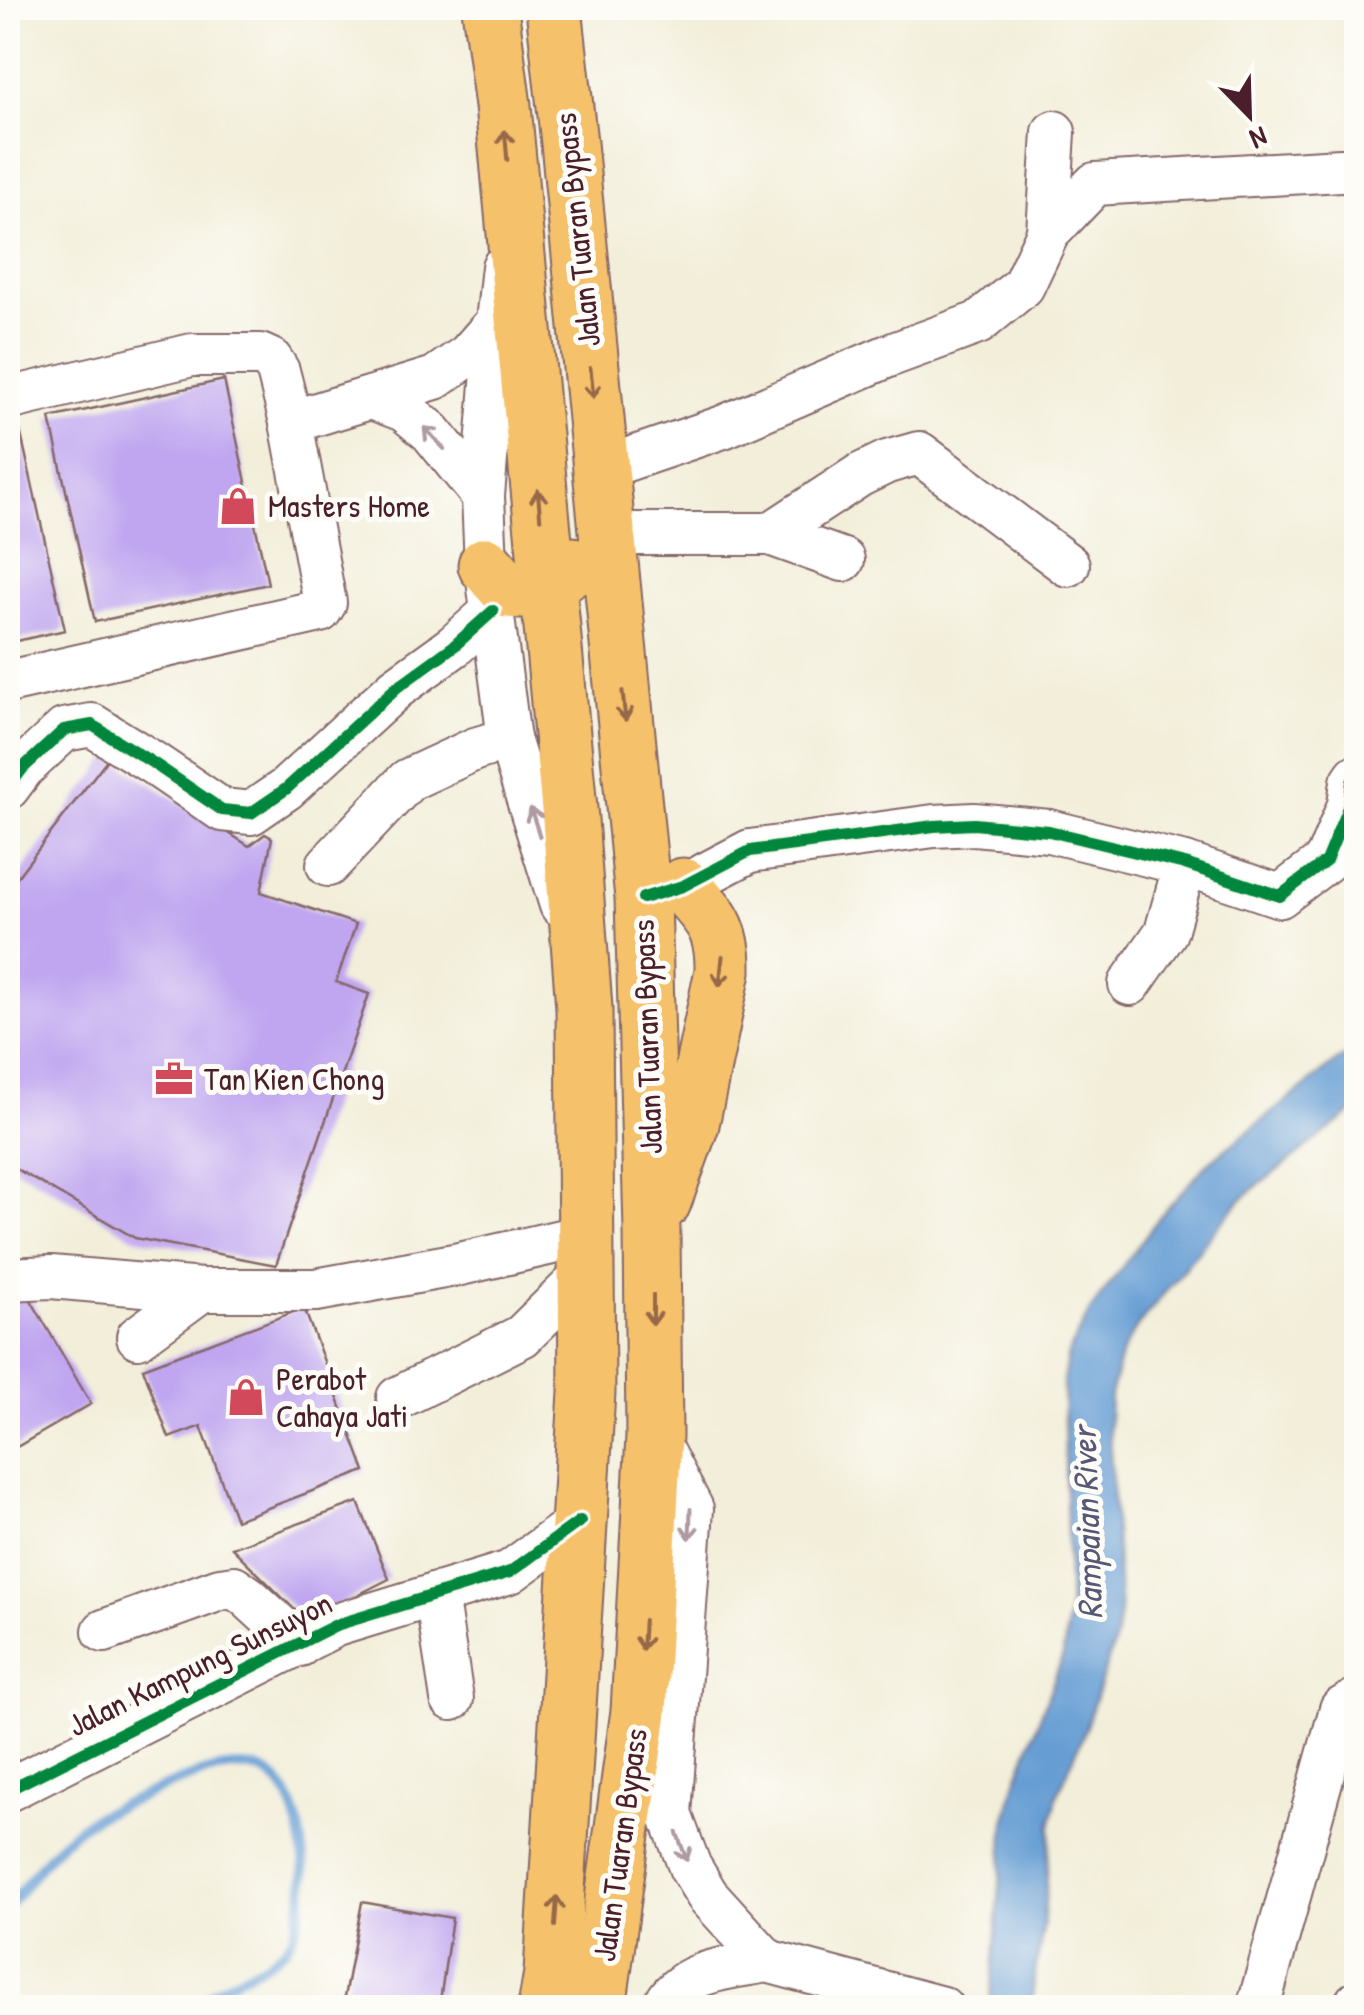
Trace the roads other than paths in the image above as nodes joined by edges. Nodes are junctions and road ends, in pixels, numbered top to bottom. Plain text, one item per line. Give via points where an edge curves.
1 (490, 8) edge
2 (554, 8) edge
3 (1054, 132) dead end
4 (1341, 170) dead end
5 (512, 200) junction
6 (1048, 232) junction
7 (496, 322) junction
8 (372, 398) junction
9 (8, 399) edge
10 (291, 422) junction
11 (484, 496) junction
12 (603, 500) junction
13 (770, 534) junction
14 (844, 560) dead end
15 (1068, 565) dead end
16 (547, 585) junction
17 (489, 588) junction
18 (8, 682) edge
19 (508, 739) junction
20 (1356, 776) edge
21 (8, 788) edge
22 (1341, 863) edge
23 (328, 864) dead end
24 (1185, 864) junction
25 (663, 892) junction
26 (580, 946) junction
27 (1130, 984) dead end
28 (652, 1231) junction
29 (586, 1253) junction
30 (8, 1279) edge
31 (202, 1290) junction
32 (138, 1336) dead end
33 (398, 1398) dead end
34 (654, 1436) junction
35 (580, 1522) junction
36 (436, 1594) junction
37 (576, 1600) junction
38 (104, 1631) dead end
39 (300, 1645) junction
40 (452, 1698) dead end
41 (1356, 1700) edge
42 (8, 1790) edge
43 (767, 1961) junction
44 (546, 2008) edge
45 (598, 2008) edge
46 (663, 2008) edge
47 (942, 2008) edge
48 (1258, 2008) edge

5 -> 1 highway, Jalan Tuaran Bypass
2 -> 12 highway, Jalan Tuaran Bypass
3 - 6 street
4 - 6 street via 1095,184
5 - 7 street
16 -> 5 highway, Jalan Tuaran Bypass
6 - 12 street via 1024,286 978,323 722,427
7 - 8 street via 468,355 436,378
7 - 11 street
8 - 10 street
11 -> 8 street via 431,432 404,410
9 - 10 street via 192,355 260,356 278,371
10 - 18 street via 325,603 320,611
11 - 17 street
12 - 13 street
12 - 16 highway via 581,554
12 -> 25 highway, Jalan Tuaran Bypass
13 - 14 street
13 - 15 street via 860,475 920,453
16 - 17 highway via 530,593
16 - 26 highway, Jalan Tuaran Bypass
17 - 19 street
17 - 21 street via 454,646 250,814 222,810 92,724 64,730
19 - 23 street via 408,780
26 -> 19 street
20 - 22 street
22 - 24 street via 1280,896
24 - 25 street via 1049,831 934,826 750,851
24 - 27 street via 1166,932
25 - 28 highway, Jalan Tuaran Bypass
25 -> 28 highway via 707,912 723,948 723,972 691,1124
25 - 37 highway via 625,921 605,971 617,1306 611,1480 598,1554
26 - 29 highway, Jalan Tuaran Bypass
28 -> 34 highway, Jalan Tuaran Bypass
29 - 31 street via 460,1264 316,1290
29 - 33 street via 522,1336
29 - 35 highway, Jalan Tuaran Bypass
30 - 31 street
31 - 32 street
34 -> 43 street via 692,1509 670,1814 707,1895
34 -> 45 highway, Jalan Tuaran Bypass via 638,1711
35 - 36 street, Jalan Kampung Sunsuyon via 510,1572
35 - 37 highway, Jalan Tuaran Bypass
36 - 39 street, Jalan Kampung Sunsuyon via 336,1625
36 - 40 street
44 -> 37 highway, Jalan Tuaran Bypass
38 - 39 street via 234,1588
39 - 42 street, Jalan Kampung Sunsuyon
41 - 48 street via 1340,1708
43 - 46 street via 696,1974
43 - 47 street

